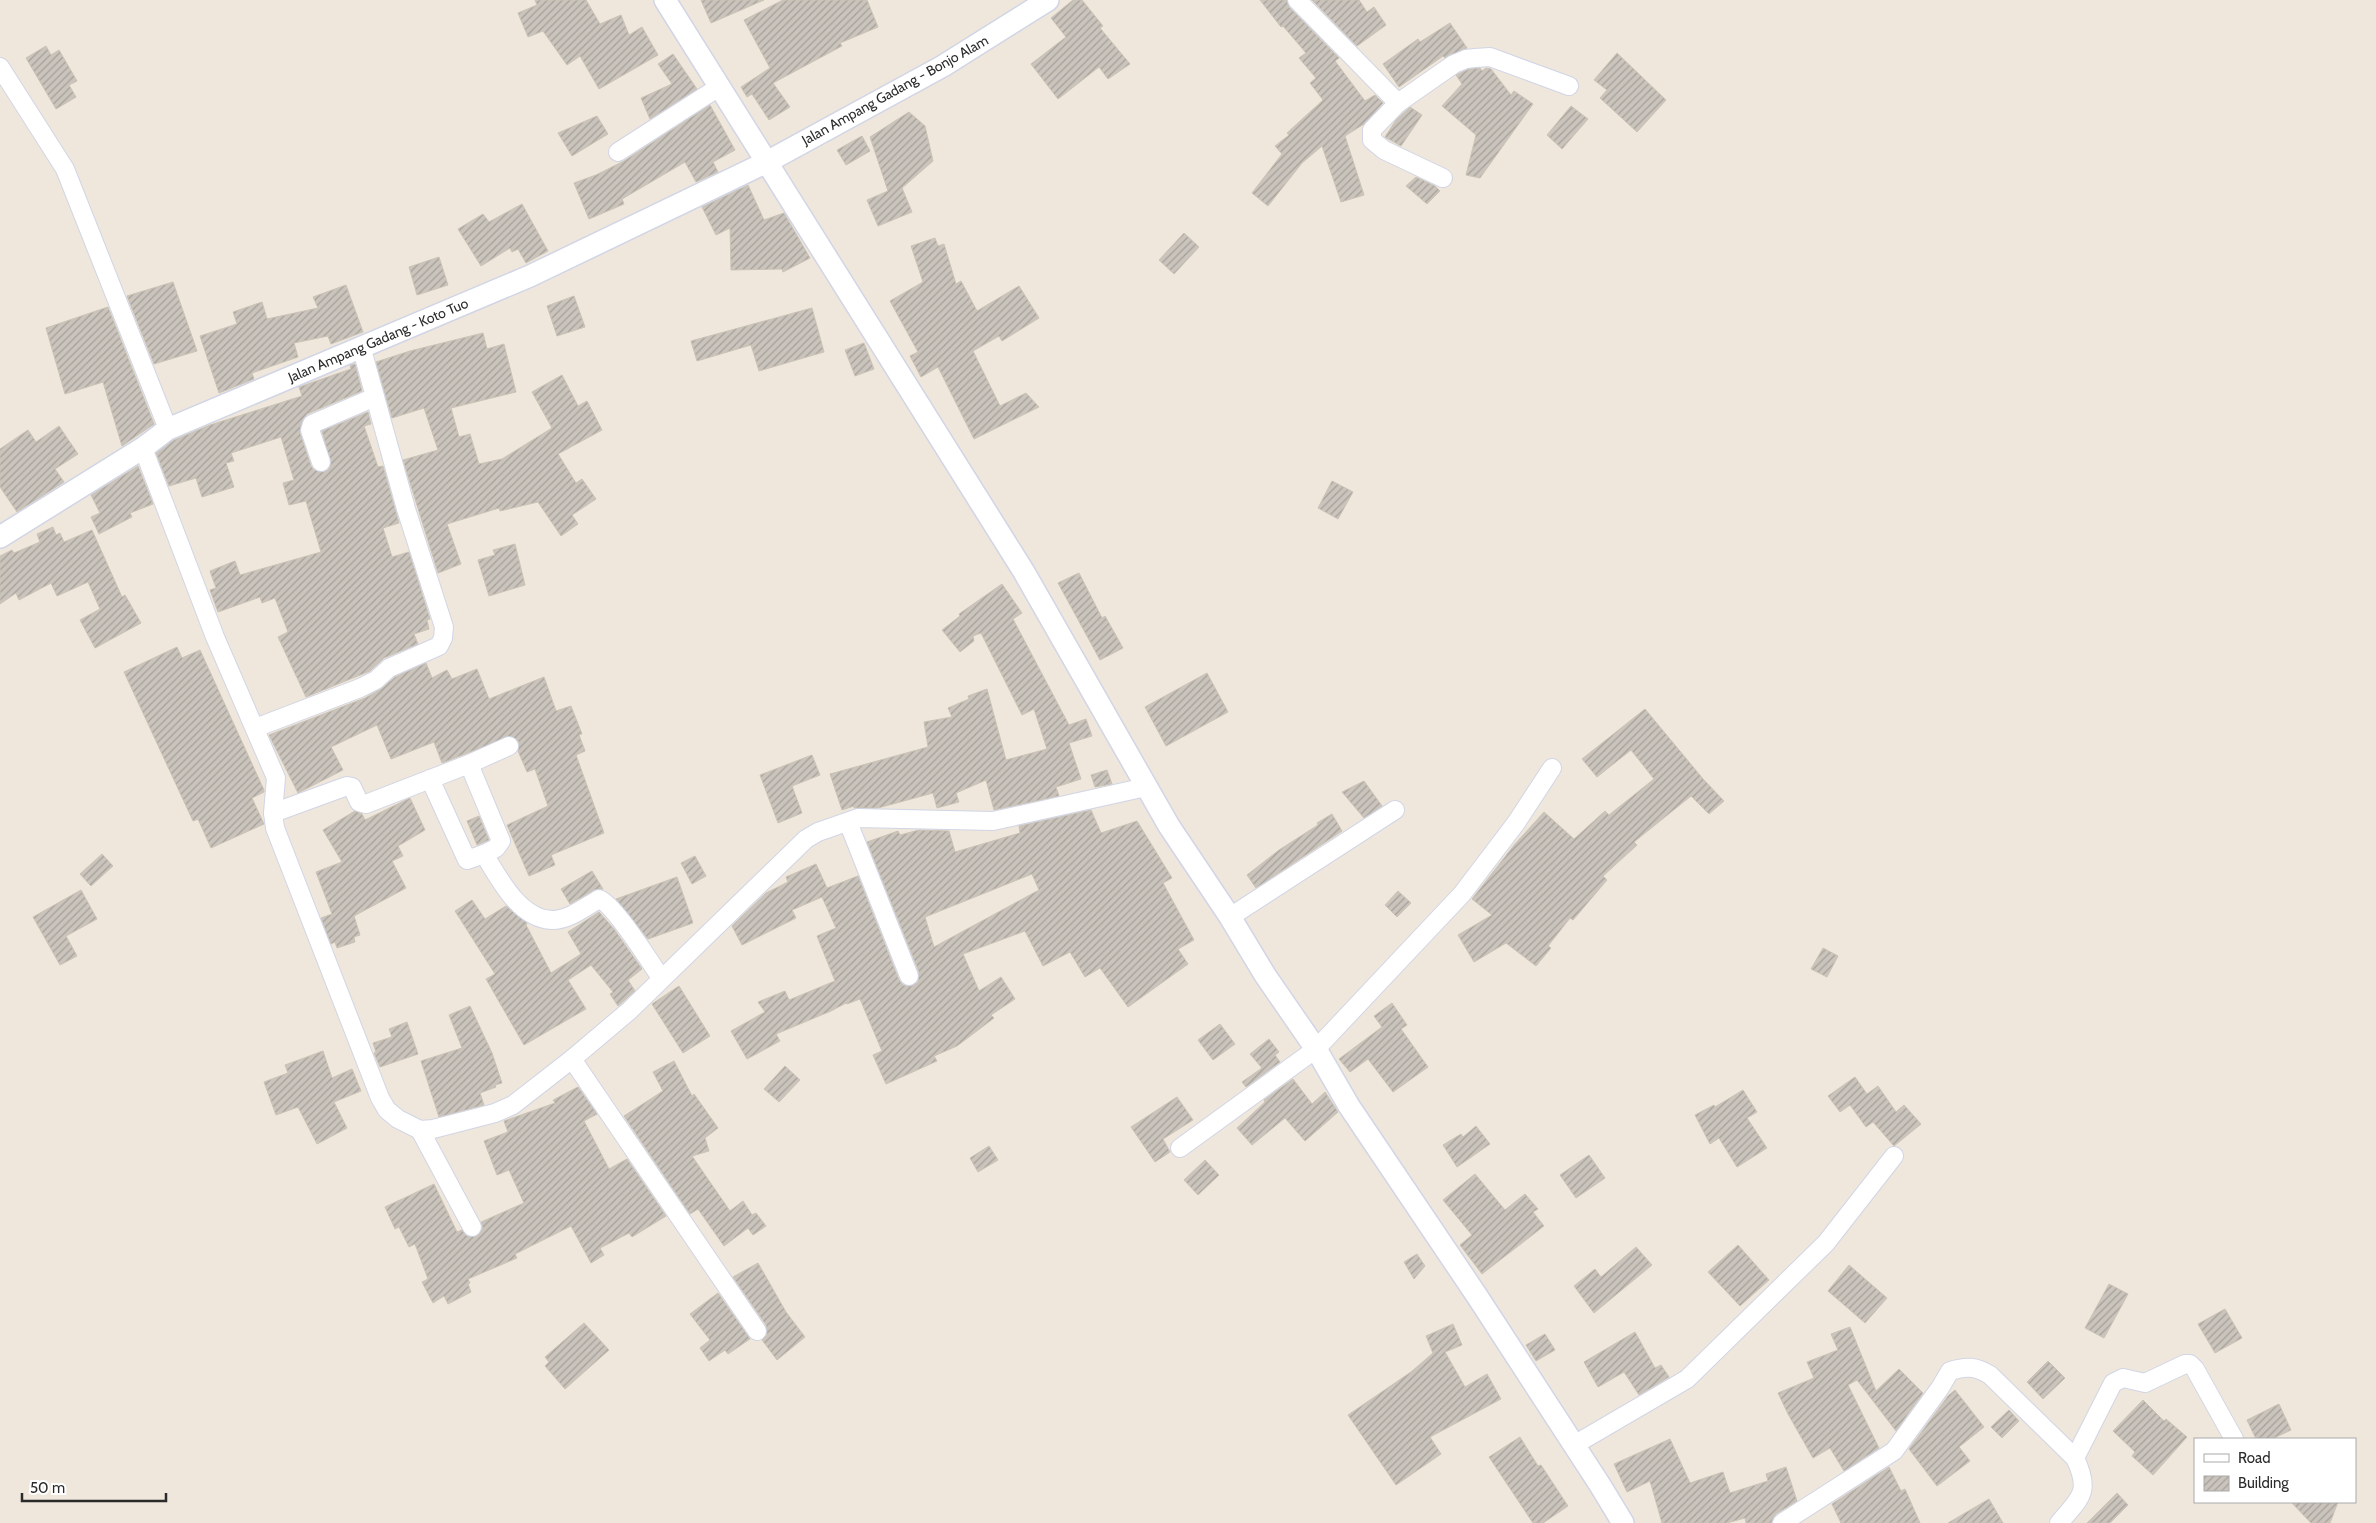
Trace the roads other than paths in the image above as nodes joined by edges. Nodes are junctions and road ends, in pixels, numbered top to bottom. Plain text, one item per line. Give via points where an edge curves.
1 (664, 0) edge
2 (1048, 0) edge
3 (1297, 0) edge
4 (0, 67) edge
5 (1569, 86) dead end
6 (719, 87) junction
7 (1398, 103) junction
8 (618, 152) dead end
9 (767, 162) junction
10 (1443, 178) dead end
11 (361, 346) junction
12 (375, 397) junction
13 (168, 429) junction
14 (143, 448) junction
15 (321, 462) dead end
16 (0, 536) edge
17 (255, 728) junction
18 (509, 746) dead end
19 (470, 764) junction
20 (1552, 768) dead end
21 (430, 779) junction
22 (1146, 787) junction
23 (1395, 810) dead end
24 (273, 813) junction
25 (848, 822) junction
26 (484, 854) junction
27 (1230, 916) junction
28 (909, 976) dead end
29 (661, 978) junction
30 (1316, 1049) junction
31 (572, 1059) junction
32 (420, 1130) junction
33 (1180, 1148) dead end
34 (1894, 1156) dead end
35 (472, 1226) dead end
36 (757, 1331) dead end
37 (2233, 1438) edge
38 (1574, 1445) junction
39 (2076, 1458) junction
40 (1623, 1523) edge
41 (1782, 1523) edge
42 (2059, 1523) edge

1 - 6 street
2 - 9 street, Jalan Ampang Gadang - Bonjo Alam via 943,66
3 - 7 street
4 - 13 street via 65,168
5 - 7 street via 1490,57 1475,58 1454,64
6 - 8 street
6 - 9 street
7 - 10 street via 1372,130 1372,140 1384,150
9 - 11 street, Jalan Ampang Gadang - Koto Tuo via 530,276
9 - 22 street via 1024,572
11 - 12 street
11 - 13 street, Jalan Ampang Gadang - Koto Tuo
12 - 15 street via 312,424 310,430
12 - 17 street via 441,619 443,638 439,646 389,668 360,688
13 - 14 street, Jalan Ampang Gadang - Koto Tuo
14 - 16 street, Jalan Ampang Gadang - Koto Tuo
14 - 17 street via 215,637
17 - 24 street via 276,778
18 - 19 street
19 - 21 street
19 - 26 street via 501,841 496,848
20 - 30 street via 1516,823 1462,894
21 - 24 street via 366,804 359,802 352,787 347,786
21 - 26 street via 466,860
22 - 25 street via 993,821 858,818
22 - 27 street
23 - 27 street
24 - 32 street via 275,828 380,1098 398,1119
25 - 28 street
25 - 29 street via 806,839
26 - 29 street via 502,884 521,906 532,913 552,920 568,916 598,899 603,901
27 - 30 street via 1265,975
29 - 31 street via 630,1010
30 - 33 street
30 - 38 street via 1349,1106
31 - 32 street via 513,1105 434,1130
31 - 36 street
32 - 35 street
34 - 38 street via 1826,1243 1687,1379
37 - 39 street via 2195,1369 2185,1364 2145,1384 2123,1378 2113,1382
38 - 40 street
39 - 41 street via 1990,1375 1979,1368 1966,1366 1950,1371 1894,1451
39 - 42 street via 2083,1475 2083,1490

